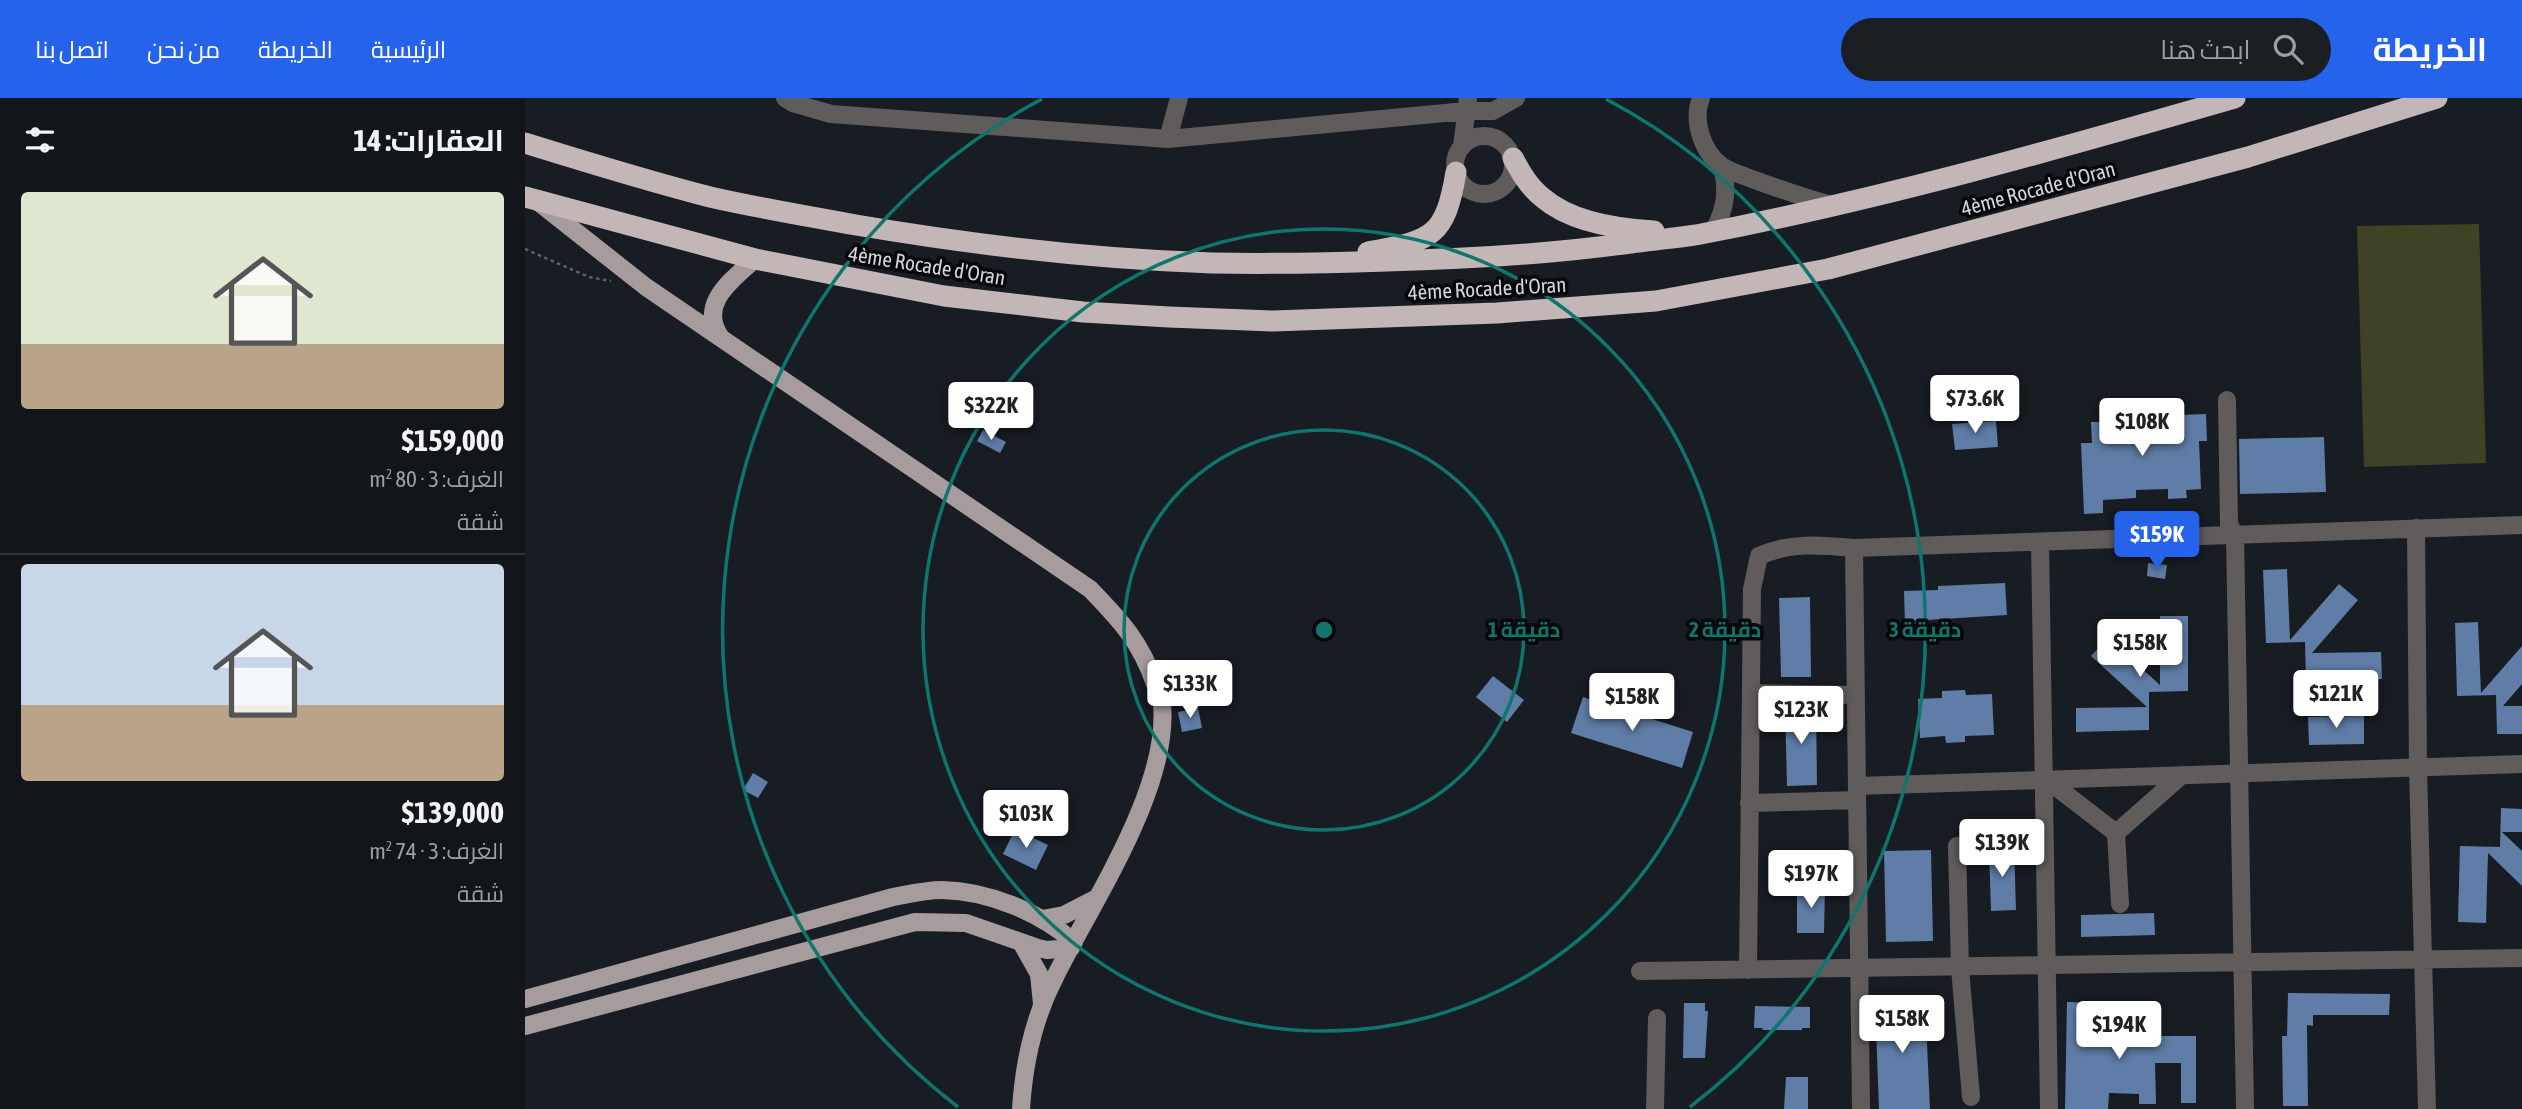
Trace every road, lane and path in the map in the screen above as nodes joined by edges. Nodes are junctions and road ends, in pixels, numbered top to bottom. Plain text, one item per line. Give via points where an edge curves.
1 (785, 98) edge
2 (1179, 98) edge
3 (1515, 98) edge
4 (1701, 98) edge
5 (2235, 98) edge
6 (2437, 98) edge
7 (1467, 105) edge
8 (1491, 105) edge
9 (1168, 139) junction
10 (525, 143) edge
11 (1462, 147) junction
12 (1510, 153) junction
13 (1722, 166) junction
14 (1456, 172) junction
15 (531, 199) edge
16 (1834, 206) junction
17 (1708, 232) junction
18 (525, 249) edge
19 (755, 259) junction
20 (1311, 263) junction
21 (632, 276) junction
22 (721, 338) junction
23 (2227, 400) dead end
24 (2522, 525) edge
25 (2416, 528) junction
26 (2235, 535) junction
27 (2040, 542) junction
28 (1854, 548) junction
29 (1751, 693) junction
30 (1856, 695) junction
31 (2522, 764) edge
32 (2419, 768) junction
33 (2239, 773) junction
34 (2182, 775) junction
35 (2046, 779) junction
36 (1857, 793) junction
37 (1749, 803) junction
38 (2116, 833) junction
39 (1957, 846) dead end
40 (1097, 898) junction
41 (2120, 904) dead end
42 (1042, 919) junction
43 (1021, 942) junction
44 (1072, 945) junction
45 (2522, 958) edge
46 (2423, 960) junction
47 (2243, 963) junction
48 (2048, 966) junction
49 (1960, 968) junction
50 (1859, 969) junction
51 (1748, 970) junction
52 (1640, 971) dead end
53 (525, 999) edge
54 (1041, 1009) junction
55 (1657, 1018) dead end
56 (525, 1026) edge
57 (1971, 1097) dead end
58 (1021, 1109) edge
59 (1655, 1109) edge
60 (1861, 1109) edge
61 (2049, 1109) edge
62 (2245, 1109) edge
63 (2427, 1109) edge

1 - 9 street via 831,114
2 - 9 street
3 - 8 street
4 - 13 street via 1698,124 1703,141
5 - 16 highway, 4ème Rocade d'Oran
6 - 19 highway, 4ème Rocade d'Oran via 2248,157 1828,269 1656,301 1375,318 1169,317 944,296
7 - 8 street
7 - 9 street
7 - 11 street
8 - 12 street
10 - 20 highway, 4ème Rocade d'Oran via 711,197 901,232 1126,258
11 - 12 street via 1484,136 1501,141
11 - 14 street
12 - 14 street via 1510,178 1496,192 1476,193
12 - 17 highway via 1527,183 1544,200 1572,215 1614,227
13 - 16 street
13 - 17 street via 1726,199 1722,215
14 - 20 highway via 1447,215 1431,233 1412,243
15 - 19 highway, 4ème Rocade d'Oran
15 - 21 main road
16 - 17 highway, 4ème Rocade d'Oran
17 - 20 highway, 4ème Rocade d'Oran via 1546,253
18 - 21 path via 609,282
19 - 22 main road via 731,280 715,303 713,324
21 - 22 main road
22 - 40 main road via 1090,589 1125,625 1147,660 1161,702 1161,746 1137,816
23 - 26 street via 2229,524
24 - 25 street
25 - 26 street
25 - 32 street
26 - 27 street
26 - 33 street
27 - 28 street
27 - 35 street
28 - 29 street via 1775,548 1759,556 1752,589
28 - 30 street
29 - 30 street
29 - 37 street
30 - 36 street
31 - 32 street
32 - 33 street
32 - 46 street
33 - 34 street
33 - 47 street
34 - 35 street
34 - 38 street
35 - 36 street
35 - 38 street
35 - 48 street
36 - 37 street
36 - 50 street
37 - 51 street
38 - 41 street
39 - 49 street
40 - 42 main road via 1064,915
40 - 44 main road
42 - 44 main road
42 - 53 main road via 963,892 922,892
43 - 44 main road via 1047,950
43 - 54 main road via 1039,974
43 - 56 main road via 966,923 915,922
44 - 54 main road
45 - 46 street
46 - 47 street
46 - 63 street
47 - 48 street
47 - 62 street
48 - 49 street
48 - 61 street
49 - 50 street
49 - 57 street
50 - 51 street
50 - 60 street
51 - 52 street
54 - 58 main road via 1030,1039
55 - 59 street

